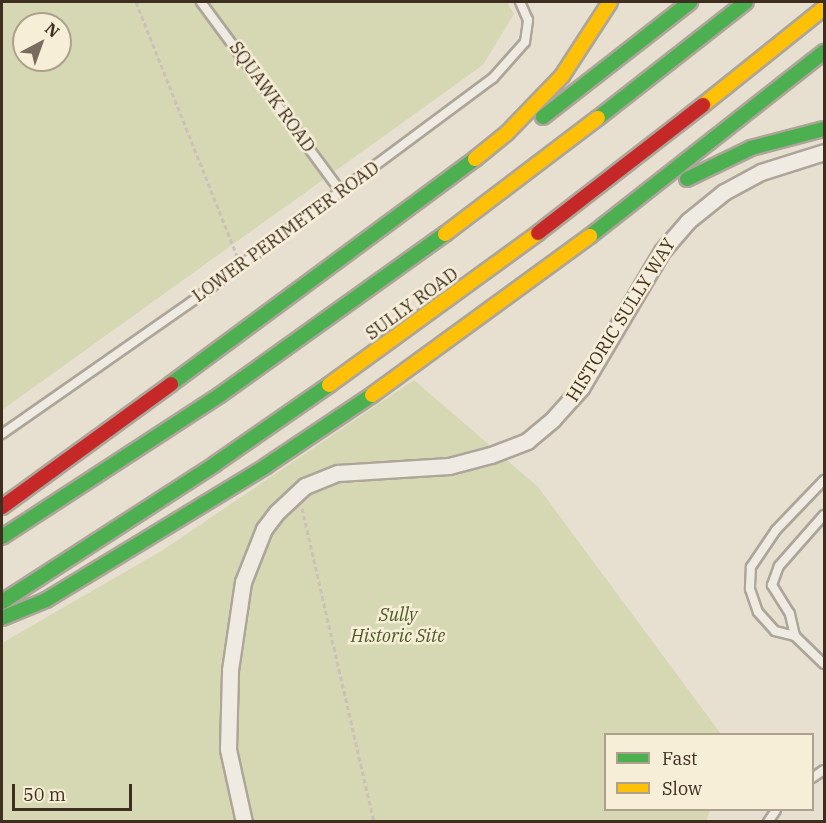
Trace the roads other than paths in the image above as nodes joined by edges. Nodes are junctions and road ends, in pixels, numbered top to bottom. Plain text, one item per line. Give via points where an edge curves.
1 (201, 2) edge
2 (520, 2) edge
3 (610, 2) edge
4 (690, 2) edge
5 (746, 2) edge
6 (825, 8) edge
7 (825, 52) edge
8 (825, 129) edge
9 (825, 152) edge
10 (342, 192) junction
11 (418, 204) junction
12 (590, 237) junction
13 (2, 434) edge
14 (825, 480) edge
15 (2, 507) edge
16 (825, 514) edge
17 (2, 537) edge
18 (2, 602) edge
19 (2, 618) edge
20 (795, 636) junction
21 (825, 664) edge
22 (244, 822) edge

1 - 10 lane, SQUAWK ROAD
2 - 10 lane, LOWER PERIMETER ROAD via 528,31 518,52 462,103
3 - 11 highway via 547,95 507,133
4 - 11 highway via 528,129
5 - 17 highway, SULLY ROAD via 518,181 357,299 157,437
6 - 18 highway, SULLY ROAD via 597,189 430,314 214,464
7 - 12 highway
8 - 12 highway via 777,140 730,157
9 - 22 street, HISTORIC SULLY WAY via 761,172 724,192 688,220 662,251 581,388 561,412 527,441 449,466 338,473 298,491 264,529 243,582 226,726
10 - 13 lane, LOWER PERIMETER ROAD
11 - 15 highway
12 - 19 highway via 400,377 312,436 46,600
14 - 20 lane via 776,530 751,567 750,589 758,612 776,631
16 - 20 lane via 778,566 772,585 790,614
20 - 21 lane

